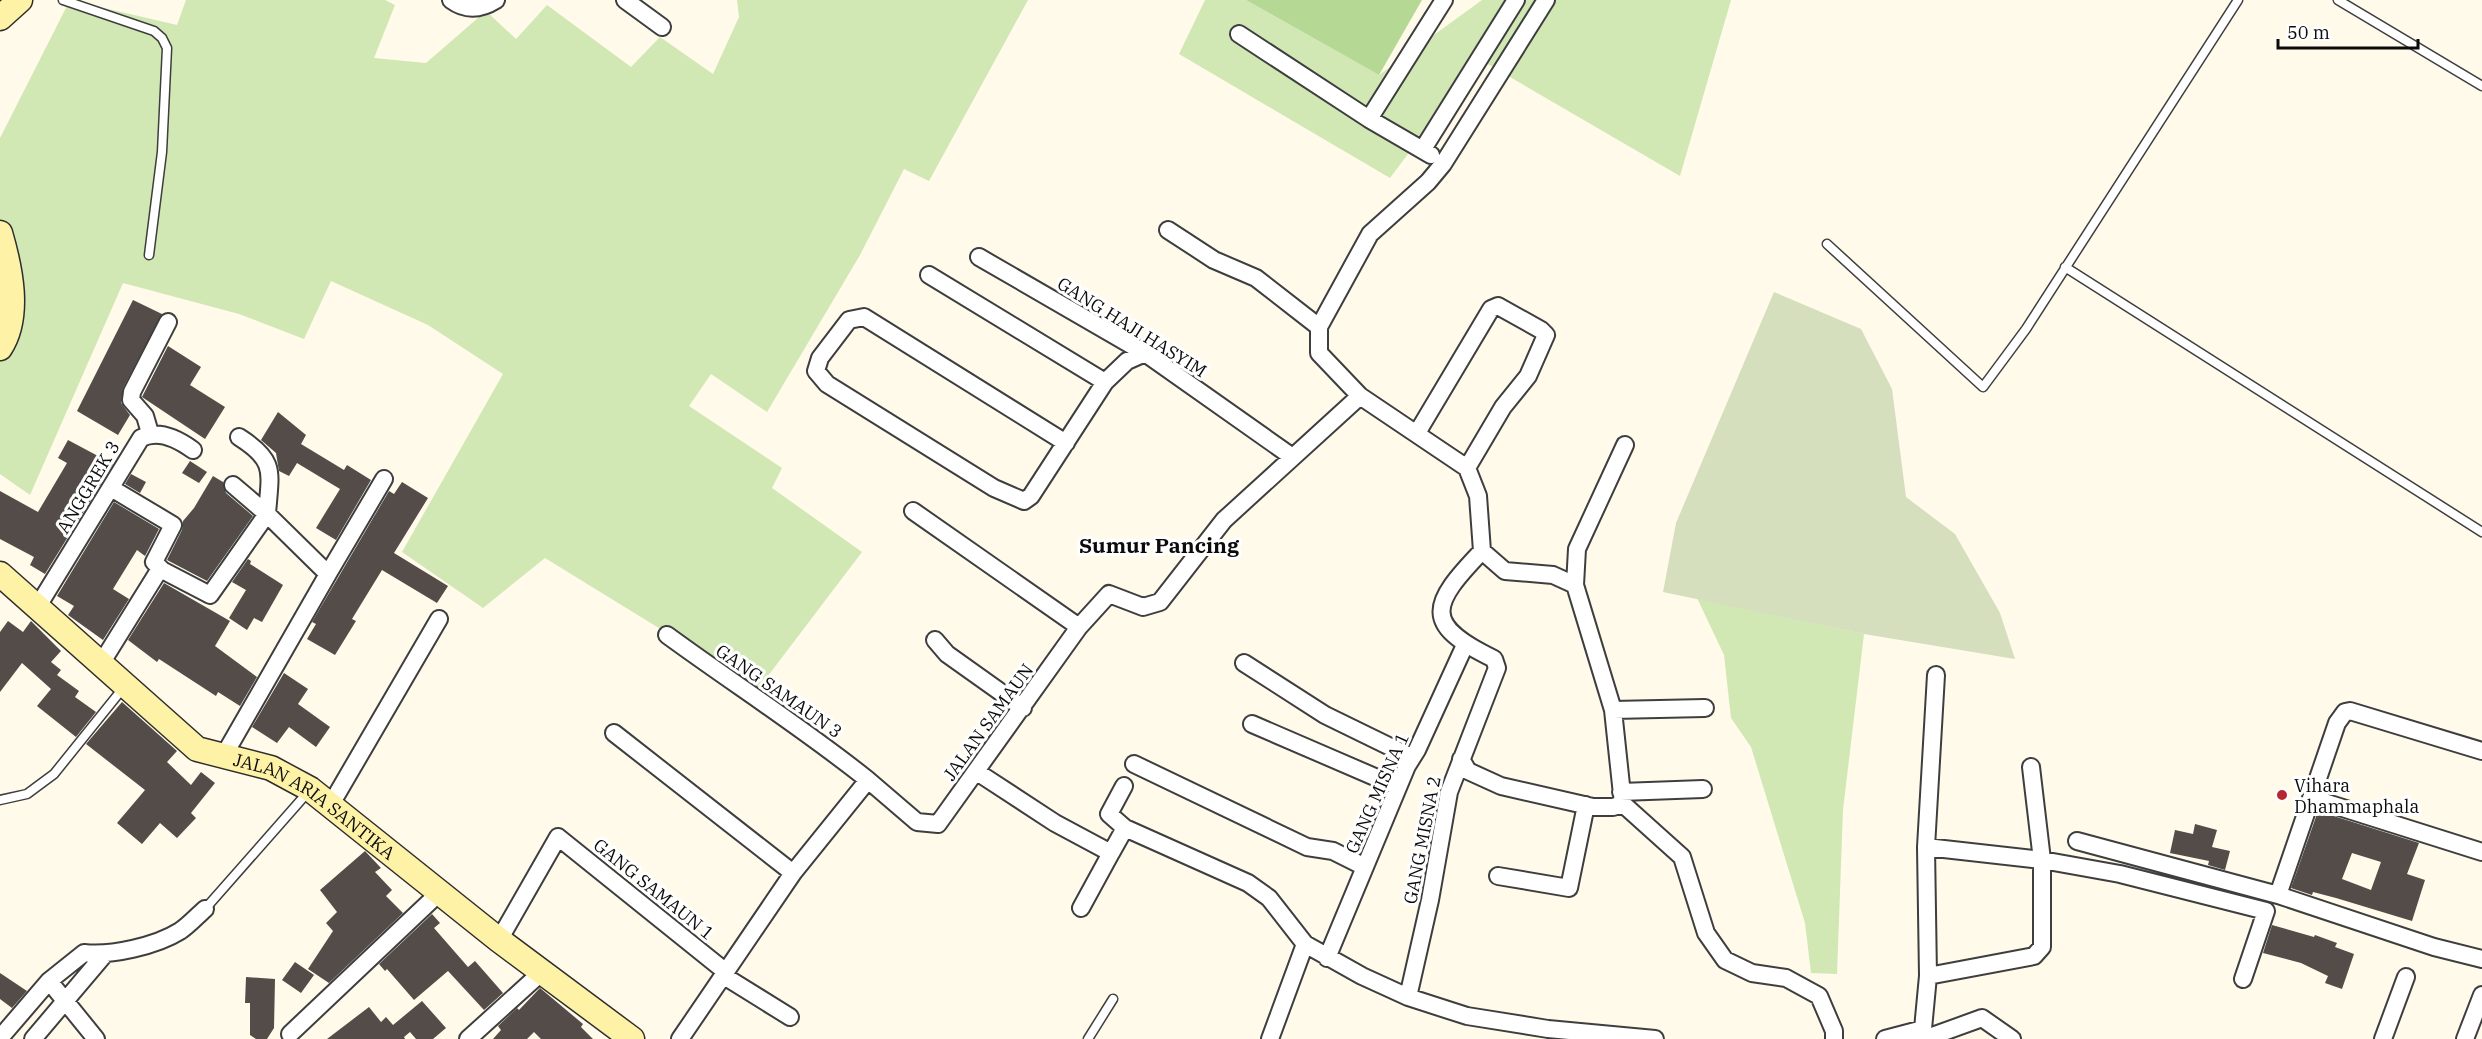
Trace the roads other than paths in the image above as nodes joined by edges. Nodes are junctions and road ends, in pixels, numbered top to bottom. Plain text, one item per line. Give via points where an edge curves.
1 (20, 0) edge
2 (63, 0) edge
3 (451, 0) edge
4 (496, 0) edge
5 (625, 0) edge
6 (1444, 0) edge
7 (1516, 0) edge
8 (1546, 0) edge
9 (2238, 0) edge
10 (2338, 0) edge
11 (0, 18) edge
12 (662, 27) dead end
13 (1239, 34) dead end
14 (2482, 86) edge
15 (1369, 119) junction
16 (1424, 149) junction
17 (1443, 164) junction
18 (1168, 230) dead end
19 (0, 232) edge
20 (1827, 244) dead end
21 (149, 255) dead end
22 (979, 257) dead end
23 (2066, 267) junction
24 (929, 275) dead end
25 (168, 322) dead end
26 (1318, 327) junction
27 (0, 348) edge
28 (1145, 353) junction
29 (1105, 382) junction
30 (1360, 396) junction
31 (150, 433) junction
32 (1417, 433) junction
33 (239, 437) dead end
34 (1066, 444) junction
35 (1625, 445) dead end
36 (193, 450) dead end
37 (1291, 456) junction
38 (1467, 468) junction
39 (384, 479) dead end
40 (233, 485) dead end
41 (111, 488) junction
42 (913, 511) dead end
43 (267, 514) junction
44 (2482, 532) edge
45 (1482, 551) junction
46 (162, 570) junction
47 (328, 574) junction
48 (2, 582) edge
49 (1575, 585) junction
50 (38, 606) junction
51 (439, 619) dead end
52 (1079, 627) junction
53 (667, 635) dead end
54 (935, 640) dead end
55 (1465, 645) junction
56 (102, 662) junction
57 (1244, 663) dead end
58 (1936, 675) dead end
59 (126, 684) junction
60 (1023, 708) junction
61 (1705, 708) dead end
62 (1613, 710) junction
63 (1252, 724) dead end
64 (614, 733) dead end
65 (2482, 751) edge
66 (223, 757) junction
67 (1411, 757) junction
68 (1461, 759) junction
69 (1134, 764) dead end
70 (2031, 767) dead end
71 (977, 772) junction
72 (868, 780) junction
73 (1124, 786) dead end
74 (1398, 787) junction
75 (310, 789) junction
76 (1702, 789) dead end
77 (1622, 798) junction
78 (2311, 798) junction
79 (0, 800) edge
80 (330, 806) junction
81 (1586, 806) junction
82 (1125, 828) junction
83 (2077, 841) dead end
84 (1926, 847) junction
85 (2482, 852) edge
86 (1111, 854) junction
87 (2042, 860) junction
88 (2134, 866) junction
89 (1365, 867) junction
90 (793, 873) junction
91 (1498, 876) dead end
92 (440, 893) junction
93 (2273, 894) junction
94 (1081, 908) dead end
95 (205, 909) joint
96 (2266, 911) junction
97 (500, 940) junction
98 (1305, 944) junction
99 (104, 955) junction
100 (1327, 958) junction
101 (2482, 959) edge
102 (543, 971) junction
103 (725, 974) junction
104 (1928, 976) junction
105 (2406, 977) dead end
106 (2243, 979) dead end
107 (49, 981) junction
108 (2482, 995) edge
109 (1408, 997) junction
110 (66, 999) junction
111 (1113, 999) dead end
112 (790, 1017) dead end
113 (290, 1034) dead end
114 (1924, 1036) edge
115 (0, 1038) edge
116 (1896, 1038) edge
117 (33, 1039) edge
118 (96, 1039) edge
119 (468, 1039) edge
120 (632, 1039) edge
121 (680, 1039) edge
122 (1088, 1039) edge
123 (1270, 1039) edge
124 (1655, 1039) edge
125 (1834, 1039) edge
126 (2012, 1039) edge
127 (2383, 1039) edge
128 (2465, 1039) edge

1 - 11 street
2 - 21 lane via 154,31 167,48 162,152
3 - 4 street via 460,7 482,9
5 - 12 street
6 - 15 street
7 - 16 street
8 - 17 street
9 - 23 lane
10 - 14 lane
13 - 15 street
15 - 16 street
16 - 17 street
17 - 26 street via 1370,234
18 - 26 street via 1214,260 1256,278
19 - 27 street via 7,256 12,315
20 - 23 lane via 1983,387
22 - 28 street, GANG HAJI HASYIM
23 - 44 lane
24 - 29 street
25 - 31 street via 132,392 131,400 145,416
26 - 30 street via 1319,353
28 - 29 street via 1128,361
28 - 37 street, GANG HAJI HASYIM
29 - 34 street
30 - 32 street
30 - 37 street, JALAN SAMAUN
31 - 36 street via 166,436
31 - 41 street, ANGGREK 3 via 141,438
32 - 38 street
32 - 38 street via 1495,306 1523,318 1546,335 1528,375 1503,407
33 - 43 street via 259,450 267,462
34 - 34 street via 1024,501 994,488 827,384 816,371 820,358 849,320 864,317
35 - 49 street via 1577,549
37 - 52 street, JALAN SAMAUN via 1224,520 1160,602 1143,607 1109,594
38 - 45 street via 1478,496
39 - 47 street
40 - 43 street
41 - 46 street via 173,525 154,562
41 - 50 street, ANGGREK 3
42 - 52 street
43 - 46 street via 210,595
43 - 47 street
45 - 49 street via 1504,571 1553,575
45 - 55 street, GANG MISNA 2 via 1461,572 1443,601 1442,619 1447,632
46 - 56 street via 153,577
47 - 66 street
48 - 50 street, JALAN ARIA SANTIKA
49 - 62 street
50 - 56 street, JALAN ARIA SANTIKA
51 - 80 street
52 - 60 street, JALAN SAMAUN
53 - 72 street, GANG SAMAUN 3 via 813,736
54 - 60 street via 947,654
55 - 67 street, GANG MISNA 1
55 - 68 street, GANG MISNA 2 via 1494,659 1497,668
56 - 59 street, JALAN ARIA SANTIKA
57 - 67 street via 1325,715
58 - 84 street
59 - 66 street, JALAN ARIA SANTIKA via 197,749
59 - 79 lane via 54,774 27,794
60 - 71 street, JALAN SAMAUN
61 - 62 street
62 - 77 street
63 - 74 street
64 - 90 street
65 - 78 street via 2345,712 2337,723
66 - 75 street, JALAN ARIA SANTIKA via 271,768
67 - 74 street, GANG MISNA 1
68 - 81 street via 1468,771 1501,786
68 - 109 street, GANG MISNA 2 via 1449,792
69 - 89 street via 1307,847 1332,851
70 - 87 street
71 - 72 street, JALAN SAMAUN via 938,824 917,822
71 - 86 street via 1055,824
72 - 90 street
73 - 82 street via 1109,814
74 - 89 street, GANG MISNA 1
75 - 80 street, JALAN ARIA SANTIKA
75 - 95 lane
76 - 77 street
77 - 81 street via 1604,808
77 - 125 street via 1682,857 1706,933 1725,960 1752,974 1785,978 1819,996
78 - 85 street
78 - 93 street
80 - 92 street, JALAN ARIA SANTIKA
81 - 91 street via 1569,888
82 - 86 street
82 - 98 street via 1248,883 1269,898
83 - 88 street
84 - 87 street
84 - 104 street
86 - 94 street
87 - 88 street
87 - 104 street via 2042,947 2038,954
88 - 93 street
88 - 96 street
89 - 100 street, GANG MISNA 1
90 - 103 street
92 - 97 street, JALAN ARIA SANTIKA
92 - 113 street
93 - 96 street
93 - 101 street via 2433,947
95 - 99 street via 179,931 127,951
96 - 106 street
97 - 102 street, JALAN ARIA SANTIKA
97 - 103 street, GANG SAMAUN 1 via 558,837
98 - 100 street
98 - 123 street
99 - 107 street via 84,953
99 - 110 street
100 - 109 street
102 - 119 street
102 - 120 street, JALAN ARIA SANTIKA
103 - 112 street, GANG SAMAUN 1
103 - 121 street
104 - 114 street
105 - 127 street
107 - 110 street
107 - 115 street
108 - 128 street
109 - 124 street via 1467,1016 1548,1029
110 - 117 street
110 - 118 street
111 - 122 lane
114 - 116 street
114 - 126 street via 1982,1018

